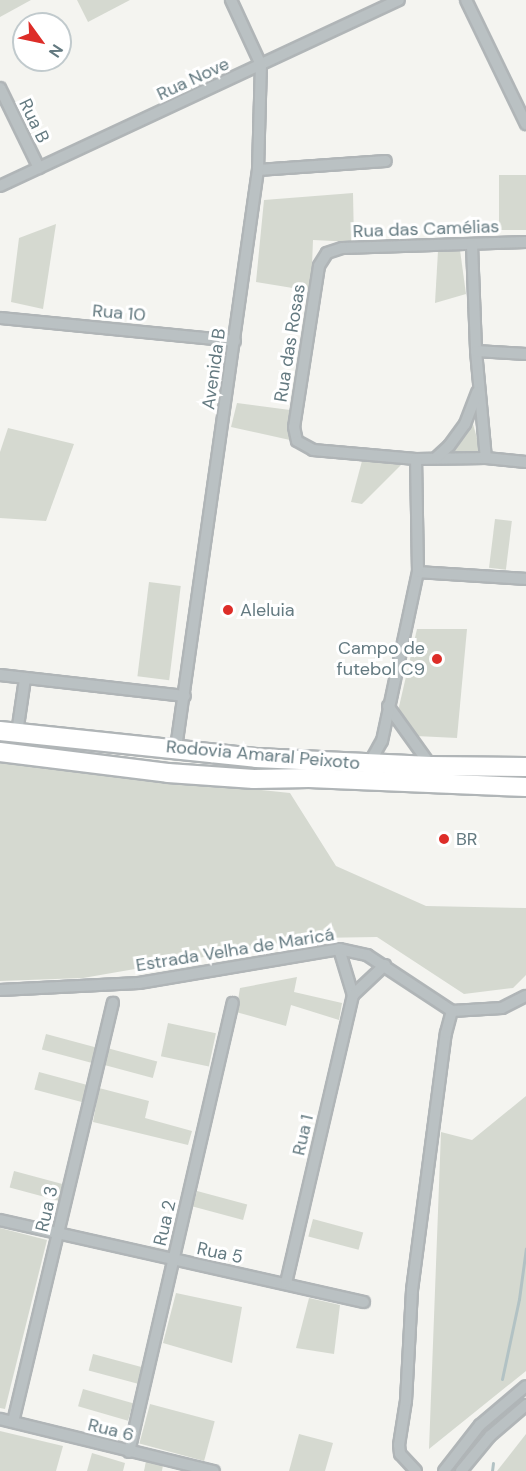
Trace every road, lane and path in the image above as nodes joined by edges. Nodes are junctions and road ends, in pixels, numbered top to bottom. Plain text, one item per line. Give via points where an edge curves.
1 (231, 0) edge
2 (399, 0) edge
3 (466, 0) edge
4 (261, 65) junction
5 (0, 88) edge
6 (526, 124) edge
7 (386, 161) dead end
8 (39, 168) junction
9 (258, 170) junction
10 (0, 186) edge
11 (526, 242) edge
12 (472, 245) junction
13 (327, 252) joint
14 (0, 318) edge
15 (235, 340) junction
16 (476, 351) junction
17 (526, 354) edge
18 (478, 386) junction
19 (437, 457) junction
20 (486, 458) junction
21 (416, 459) junction
22 (526, 462) edge
23 (418, 572) junction
24 (526, 579) edge
25 (0, 675) edge
26 (25, 679) junction
27 (185, 696) junction
28 (388, 706) junction
29 (9, 732) edge
30 (176, 748) junction
31 (0, 752) edge
32 (369, 764) junction
33 (431, 766) junction
34 (526, 767) edge
35 (526, 787) edge
36 (339, 949) junction
37 (385, 965) junction
38 (0, 990) edge
39 (353, 995) junction
40 (526, 996) edge
41 (113, 1003) dead end
42 (233, 1003) dead end
43 (452, 1011) junction
44 (0, 1220) edge
45 (58, 1233) junction
46 (174, 1260) junction
47 (286, 1283) junction
48 (364, 1302) dead end
49 (526, 1386) edge
50 (526, 1405) edge
51 (0, 1419) edge
52 (13, 1422) junction
53 (480, 1425) junction
54 (490, 1436) junction
55 (129, 1452) junction
56 (214, 1471) edge
57 (416, 1471) edge
58 (444, 1471) edge
59 (461, 1471) edge

1 - 4 street, Avenida B
2 - 4 street, Rua Nove
3 - 6 street
4 - 8 street, Rua Nove
4 - 9 street, Avenida B
5 - 8 street, Rua B
7 - 9 street
8 - 10 street, Rua Nove
9 - 15 street, Avenida B
11 - 12 street, Rua das Camélias
12 - 13 street, Rua das Camélias via 342,248
12 - 16 street
13 - 21 street, Rua das Rosas via 317,278 294,427 297,441 313,450
14 - 15 street, Rua 10
15 - 27 street, Avenida B
16 - 17 street
16 - 18 street
18 - 19 street via 465,424
18 - 20 street
19 - 20 street
19 - 21 street
20 - 22 street
21 - 23 street
23 - 24 street
23 - 28 street
25 - 26 street
26 - 27 street
26 - 29 street
27 - 30 street, Avenida B
28 - 32 street via 382,741
28 - 33 street
29 - 30 highway, Rodovia Amaral Peixoto
30 - 32 highway, Rodovia Amaral Peixoto via 222,756
31 - 35 highway, Rodovia Amaral Peixoto via 254,779
32 - 33 highway, Rodovia Amaral Peixoto
33 - 34 highway, Rodovia Amaral Peixoto
36 - 37 street, Estrada Velha de Maricá via 367,955
36 - 38 street, Estrada Velha de Maricá via 139,983
36 - 39 street
37 - 39 street
37 - 43 street, Estrada Velha de Maricá
39 - 47 street, Rua 1
40 - 43 street via 502,1008
41 - 45 street, Rua 3
42 - 46 street, Rua 2
43 - 57 street via 412,1290 406,1401 399,1445 400,1454
44 - 45 street, Rua 5
45 - 46 street, Rua 5
45 - 52 street, Rua 3
46 - 47 street, Rua 5
46 - 55 street, Rua 2
47 - 48 street, Rua 5
49 - 53 street
50 - 54 street
51 - 52 street, Rua 6
52 - 55 street, Rua 6
53 - 54 street
53 - 58 street
54 - 59 street
55 - 56 street, Rua 6

